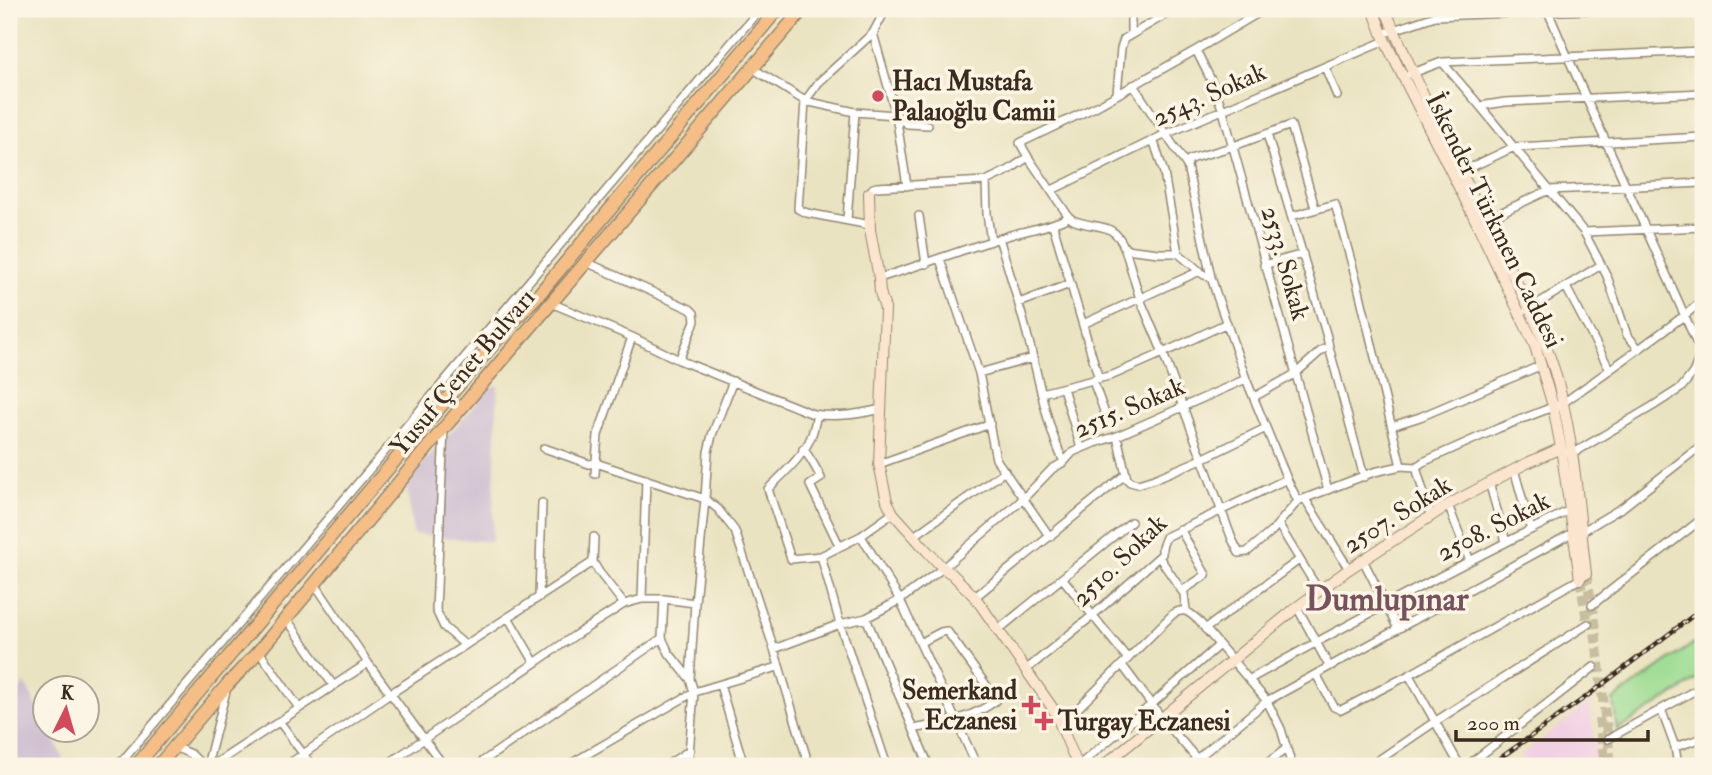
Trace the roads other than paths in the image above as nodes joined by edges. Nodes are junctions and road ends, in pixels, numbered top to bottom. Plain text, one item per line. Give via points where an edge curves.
1 (760, 9) edge
2 (778, 9) edge
3 (803, 9) edge
4 (886, 9) edge
5 (1131, 9) edge
6 (1175, 9) edge
7 (1265, 9) edge
8 (1373, 9) edge
9 (1385, 9) edge
10 (1613, 9) edge
11 (1702, 9) edge
12 (1547, 10) edge
13 (1435, 12) edge
14 (1394, 29) junction
15 (1703, 31) edge
16 (873, 33) junction
17 (1132, 33) junction
18 (1384, 37) junction
19 (1196, 50) junction
20 (1703, 51) edge
21 (1567, 55) junction
22 (1442, 62) junction
23 (1325, 66) junction
24 (752, 68) junction
25 (1408, 75) junction
26 (1133, 85) junction
27 (1703, 93) edge
28 (1116, 94) junction
29 (1336, 96) dead end
30 (1585, 99) junction
31 (805, 102) junction
32 (1480, 106) junction
33 (1223, 111) junction
34 (855, 112) junction
35 (896, 115) junction
36 (928, 125) dead end
37 (1166, 134) junction
38 (1267, 134) junction
39 (1703, 137) edge
40 (1154, 142) junction
41 (1605, 142) junction
42 (1231, 146) junction
43 (1514, 147) junction
44 (1028, 157) junction
45 (1187, 166) junction
46 (1461, 172) junction
47 (986, 181) junction
48 (1703, 183) edge
49 (907, 186) junction
50 (1625, 186) junction
51 (1052, 190) junction
52 (1549, 190) junction
53 (869, 193) joint
54 (1315, 208) junction
55 (919, 216) dead end
56 (1292, 216) junction
57 (1069, 217) junction
58 (847, 220) junction
59 (1485, 220) junction
60 (870, 225) junction
61 (1053, 225) junction
62 (1703, 227) edge
63 (1645, 229) junction
64 (1584, 232) junction
65 (995, 240) junction
66 (1125, 248) junction
67 (1178, 253) junction
68 (1303, 254) junction
69 (940, 259) junction
70 (586, 262) junction
71 (926, 264) junction
72 (1264, 265) junction
73 (1601, 265) junction
74 (1200, 271) junction
75 (1212, 277) junction
76 (879, 278) junction
77 (1070, 284) junction
78 (1566, 287) junction
79 (1140, 299) junction
80 (1703, 300) edge
81 (551, 303) junction
82 (1019, 303) junction
83 (1525, 311) junction
84 (1685, 316) junction
85 (1227, 323) junction
86 (1083, 324) junction
87 (632, 337) junction
88 (1328, 347) junction
89 (1639, 349) junction
90 (1702, 350) edge
91 (1163, 354) junction
92 (1033, 358) junction
93 (680, 360) junction
94 (1542, 365) junction
95 (1610, 370) junction
96 (979, 373) junction
97 (1295, 374) junction
98 (1246, 379) junction
99 (1096, 380) junction
100 (733, 381) junction
101 (1063, 388) junction
102 (1041, 393) junction
103 (1254, 397) junction
104 (1558, 405) junction
105 (1182, 408) junction
106 (882, 409) junction
107 (1104, 411) dead end
108 (817, 415) junction
109 (990, 424) junction
110 (1392, 426) junction
111 (444, 428) junction
112 (1266, 428) junction
113 (1117, 436) junction
114 (1703, 444) edge
115 (544, 448) dead end
116 (1081, 448) junction
117 (1561, 448) junction
118 (803, 449) junction
119 (1572, 454) junction
120 (1202, 459) junction
121 (1064, 462) junction
122 (596, 463) junction
123 (879, 464) junction
124 (1401, 466) junction
125 (1416, 467) junction
126 (1514, 469) junction
127 (1005, 471) junction
128 (595, 474) dead end
129 (1126, 474) junction
130 (1364, 477) junction
131 (646, 479) junction
132 (1287, 479) junction
133 (1489, 482) junction
134 (1328, 490) junction
135 (705, 499) junction
136 (1023, 499) junction
137 (1302, 500) junction
138 (542, 503) dead end
139 (1448, 505) junction
140 (1222, 509) junction
141 (1570, 510) junction
142 (893, 513) junction
143 (1430, 515) junction
144 (1703, 518) edge
145 (1131, 522) dead end
146 (1278, 524) junction
147 (1180, 529) junction
148 (1531, 530) junction
149 (1577, 532) junction
150 (861, 536) junction
151 (914, 536) junction
152 (594, 537) dead end
153 (1050, 537) junction
154 (1506, 542) junction
155 (839, 545) junction
156 (821, 556) junction
157 (1159, 557) junction
158 (1299, 560) junction
159 (1363, 560) junction
160 (1470, 561) junction
161 (593, 562) junction
162 (943, 568) junction
163 (1349, 569) junction
164 (1583, 576) joint
165 (1063, 579) junction
166 (315, 584) junction
167 (1319, 590) junction
168 (1182, 591) junction
169 (539, 597) junction
170 (975, 597) junction
171 (642, 599) junction
172 (664, 599) junction
173 (900, 600) junction
174 (695, 603) junction
175 (624, 604) junction
176 (1387, 605) junction
177 (1592, 605) dead end
178 (1297, 607) junction
179 (1186, 610) junction
180 (1092, 616) junction
181 (286, 617) junction
182 (508, 617) junction
183 (866, 618) junction
184 (840, 624) junction
185 (1588, 624) dead end
186 (1205, 629) junction
187 (1398, 629) junction
188 (998, 630) junction
189 (662, 638) junction
190 (1316, 642) junction
191 (920, 643) junction
192 (465, 645) junction
193 (1219, 645) junction
194 (774, 649) junction
195 (258, 651) junction
196 (1232, 659) junction
197 (1125, 662) junction
198 (368, 663) junction
199 (535, 663) junction
200 (1329, 666) junction
201 (778, 667) junction
202 (1594, 667) dead end
203 (1027, 669) junction
204 (1316, 674) junction
205 (1409, 676) junction
206 (690, 679) junction
207 (1250, 679) junction
208 (228, 684) junction
209 (333, 685) junction
210 (720, 685) junction
211 (1703, 686) edge
212 (694, 692) junction
213 (390, 694) junction
214 (1267, 701) junction
215 (1151, 705) junction
216 (299, 708) junction
217 (1661, 709) junction
218 (1161, 717) junction
219 (279, 721) junction
220 (955, 721) junction
221 (1436, 721) junction
222 (1061, 725) junction
223 (914, 729) junction
224 (1703, 738) edge
225 (424, 739) junction
226 (1608, 739) dead end
227 (174, 747) junction
228 (1675, 747) junction
229 (1286, 748) junction
230 (690, 750) junction
231 (304, 754) junction
232 (1198, 759) junction
233 (118, 766) edge
234 (136, 766) edge
235 (158, 766) edge
236 (207, 766) edge
237 (286, 766) edge
238 (312, 766) edge
239 (385, 766) edge
240 (444, 766) edge
241 (475, 766) edge
242 (567, 766) edge
243 (666, 766) edge
244 (688, 766) edge
245 (744, 766) edge
246 (808, 766) edge
247 (887, 766) edge
248 (929, 766) edge
249 (976, 766) edge
250 (1078, 766) edge
251 (1103, 766) edge
252 (1188, 766) edge
253 (1203, 766) edge
254 (1264, 766) edge
255 (1292, 766) edge
256 (1370, 766) edge
257 (1460, 766) edge
258 (1468, 766) edge
259 (1678, 766) edge

1 - 233 street
2 - 234 highway, Yusuf Çenet Bulvarı
3 - 24 highway, Yusuf Çenet Bulvarı
4 - 16 street
5 - 17 street
6 - 17 street
7 - 19 street
8 - 18 street, İskender Türkmen Caddesi
9 - 14 street, İskender Türkmen Caddesi
10 - 12 street, 2543. Sokak
11 - 15 street
12 - 13 street, 2543. Sokak
12 - 21 street
13 - 14 street, 2543. Sokak
14 - 18 street, 2543. Sokak
14 - 25 street, İskender Türkmen Caddesi
16 - 31 street via 819,82
16 - 35 street
17 - 28 street via 1121,48
18 - 23 street, 2543. Sokak
18 - 25 street, İskender Türkmen Caddesi
19 - 26 street
19 - 33 street, 2533. Sokak
20 - 21 street
21 - 22 street
21 - 30 street
22 - 25 street
22 - 32 street
23 - 29 street
23 - 33 street, 2543. Sokak
24 - 31 street
24 - 70 highway, Yusuf Çenet Bulvarı
25 - 46 street, İskender Türkmen Caddesi
25 - 83 street, İskender Türkmen Caddesi
26 - 28 street
26 - 37 street
27 - 30 street
28 - 44 street via 1020,143
30 - 32 street
30 - 41 street
31 - 34 street
31 - 58 street via 798,209
32 - 43 street
33 - 37 street, 2543. Sokak
33 - 42 street, 2533. Sokak
34 - 35 street
34 - 58 street
35 - 36 street via 907,124
35 - 49 street
37 - 40 street, 2543. Sokak
37 - 45 street
38 - 42 street
38 - 54 street via 1291,125
38 - 56 street
39 - 41 street
40 - 51 street, 2543. Sokak
40 - 67 street
41 - 43 street
41 - 50 street
42 - 45 street via 1193,158
42 - 72 street, 2533. Sokak
43 - 46 street
43 - 52 street
44 - 47 street
44 - 51 street
45 - 75 street
46 - 59 street, İskender Türkmen Caddesi
47 - 49 street
47 - 65 street via 988,224
48 - 50 street
49 - 53 street via 873,188
50 - 52 street
50 - 63 street
51 - 57 street
52 - 59 street
52 - 64 street
53 - 60 street
54 - 56 street
54 - 110 street via 1335,204 1340,217
55 - 71 street
56 - 68 street
57 - 61 street
57 - 66 street via 1111,229
58 - 60 street
59 - 83 street, İskender Türkmen Caddesi
60 - 76 street
61 - 65 street
61 - 77 street
62 - 63 street
63 - 64 street
63 - 84 street
64 - 73 street
65 - 69 street
65 - 82 street
66 - 67 street
66 - 79 street
67 - 74 street
68 - 72 street
68 - 88 street
69 - 71 street
69 - 96 street
70 - 81 highway, Yusuf Çenet Bulvarı
70 - 93 street via 694,313
71 - 76 street
72 - 97 street, 2533. Sokak
73 - 78 street
73 - 89 street via 1627,335
74 - 75 street
74 - 79 street
75 - 85 street
76 - 106 street via 885,309
77 - 82 street
77 - 86 street
78 - 83 street
78 - 95 street
79 - 86 street
79 - 91 street
80 - 84 street
81 - 87 street
81 - 111 highway, Yusuf Çenet Bulvarı
82 - 92 street
83 - 94 street, İskender Türkmen Caddesi
83 - 104 street, İskender Türkmen Caddesi via 1554,369
84 - 89 street
84 - 90 street
85 - 91 street
85 - 98 street
86 - 99 street
87 - 93 street
87 - 122 street via 598,435
88 - 97 street
88 - 130 street
89 - 95 street
90 - 119 street via 1681,388
91 - 99 street
91 - 105 street
92 - 96 street
92 - 102 street
93 - 100 street
94 - 104 street, İskender Türkmen Caddesi
94 - 110 street
95 - 104 street
96 - 109 street
97 - 103 street
97 - 134 street, 2533. Sokak
98 - 103 street
98 - 105 street, 2515. Sokak
99 - 101 street
99 - 107 street
100 - 108 street
100 - 135 street via 712,435
101 - 102 street
101 - 116 street
102 - 121 street
103 - 112 street
104 - 117 street, İskender Türkmen Caddesi
104 - 119 street, İskender Türkmen Caddesi
104 - 125 street
105 - 113 street, 2515. Sokak
105 - 120 street
106 - 108 street
106 - 123 street
108 - 118 street via 813,434
109 - 123 street
109 - 127 street via 996,459
110 - 124 street
111 - 166 highway, Yusuf Çenet Bulvarı
111 - 192 street via 436,610 444,627
112 - 120 street
112 - 132 street
113 - 116 street, 2515. Sokak
113 - 129 street
114 - 149 street via 1623,507
115 - 122 street
116 - 121 street, 2515. Sokak
117 - 119 street
117 - 126 street, 2507. Sokak
117 - 141 street, İskender Türkmen Caddesi
118 - 155 street via 821,478 810,485
118 - 156 street via 768,489 791,558
119 - 149 street, İskender Türkmen Caddesi
120 - 129 street via 1138,484 1130,482
120 - 140 street
121 - 136 street, 2515. Sokak
122 - 128 street
122 - 131 street
123 - 142 street
124 - 125 street
124 - 130 street
125 - 143 street
126 - 133 street, 2507. Sokak
126 - 148 street
127 - 136 street
127 - 151 street
129 - 153 street
130 - 134 street
131 - 135 street
131 - 171 street
132 - 137 street
132 - 140 street, 2510. Sokak
133 - 139 street, 2507. Sokak
133 - 154 street
134 - 137 street
135 - 174 street
135 - 194 street via 735,531
136 - 153 street
136 - 162 street, 2515. Sokak
137 - 146 street
137 - 163 street
138 - 169 street
139 - 143 street, 2507. Sokak
139 - 160 street
140 - 146 street via 1239,552 1247,552
140 - 147 street, 2510. Sokak
141 - 148 street, 2508. Sokak
141 - 149 street, İskender Türkmen Caddesi
142 - 150 street
142 - 151 street
143 - 159 street, 2507. Sokak
144 - 177 street
145 - 165 street
146 - 158 street
147 - 157 street, 2510. Sokak via 1166,537
147 - 168 street via 1206,576
148 - 154 street, 2508. Sokak
149 - 164 street, İskender Türkmen Caddesi
149 - 187 street
150 - 155 street
150 - 173 street
151 - 162 street
152 - 161 street
153 - 170 street
154 - 160 street, 2508. Sokak
155 - 156 street
156 - 184 street
157 - 168 street
157 - 180 street, 2510. Sokak
158 - 167 street
158 - 186 street
159 - 163 street, 2507. Sokak
159 - 176 street
160 - 176 street, 2508. Sokak
161 - 169 street
161 - 175 street
162 - 170 street
162 - 173 street, 2515. Sokak
163 - 167 street, 2507. Sokak
164 - 205 street
165 - 180 street
165 - 188 street
166 - 181 highway, Yusuf Çenet Bulvarı
166 - 198 street
167 - 178 street, 2507. Sokak
168 - 179 street
169 - 182 street
170 - 188 street
171 - 172 street
171 - 175 street
172 - 174 street
172 - 189 street
173 - 183 street, 2515. Sokak
173 - 191 street
174 - 206 street
175 - 199 street
176 - 187 street
176 - 190 street, 2508. Sokak
178 - 190 street
178 - 196 street, 2507. Sokak
179 - 186 street
179 - 197 street via 1173,614
180 - 197 street
180 - 203 street, 2510. Sokak
181 - 195 highway, Yusuf Çenet Bulvarı
181 - 209 street
182 - 192 street
182 - 199 street
183 - 184 street, 2515. Sokak
183 - 223 street
184 - 194 street, 2515. Sokak
184 - 247 street
185 - 221 street
186 - 193 street
187 - 200 street
188 - 203 street
189 - 206 street
189 - 241 street
190 - 200 street
190 - 207 street, 2508. Sokak
191 - 220 street
191 - 220 street via 947,631 995,701
192 - 213 street
193 - 196 street
193 - 215 street
194 - 201 street
195 - 208 highway, Yusuf Çenet Bulvarı
195 - 216 street
196 - 207 street
196 - 218 street, 2507. Sokak
197 - 215 street
197 - 222 street
198 - 209 street
198 - 213 street
199 - 225 street
200 - 204 street
201 - 210 street
201 - 246 street
202 - 258 street
203 - 222 street
204 - 205 street via 1334,707 1341,710
204 - 214 street
205 - 221 street
206 - 212 street
207 - 214 street
208 - 227 highway, Yusuf Çenet Bulvarı
208 - 236 street
209 - 216 street
210 - 212 street
210 - 245 street
211 - 217 street
212 - 230 street
212 - 242 street
213 - 225 street
213 - 231 street
214 - 229 street
214 - 232 street
215 - 218 street
215 - 250 street
216 - 219 street
217 - 226 street
217 - 228 street
218 - 232 street
218 - 251 street, 2507. Sokak
219 - 231 street
219 - 236 street
220 - 223 street
220 - 249 street
221 - 256 street
221 - 257 street
222 - 250 street
223 - 248 street
224 - 228 street
225 - 239 street
225 - 240 street
227 - 235 highway, Yusuf Çenet Bulvarı
227 - 236 street
228 - 259 street
229 - 254 street
229 - 255 street
230 - 243 street
230 - 244 street
231 - 237 street
231 - 238 street
232 - 252 street
232 - 253 street

